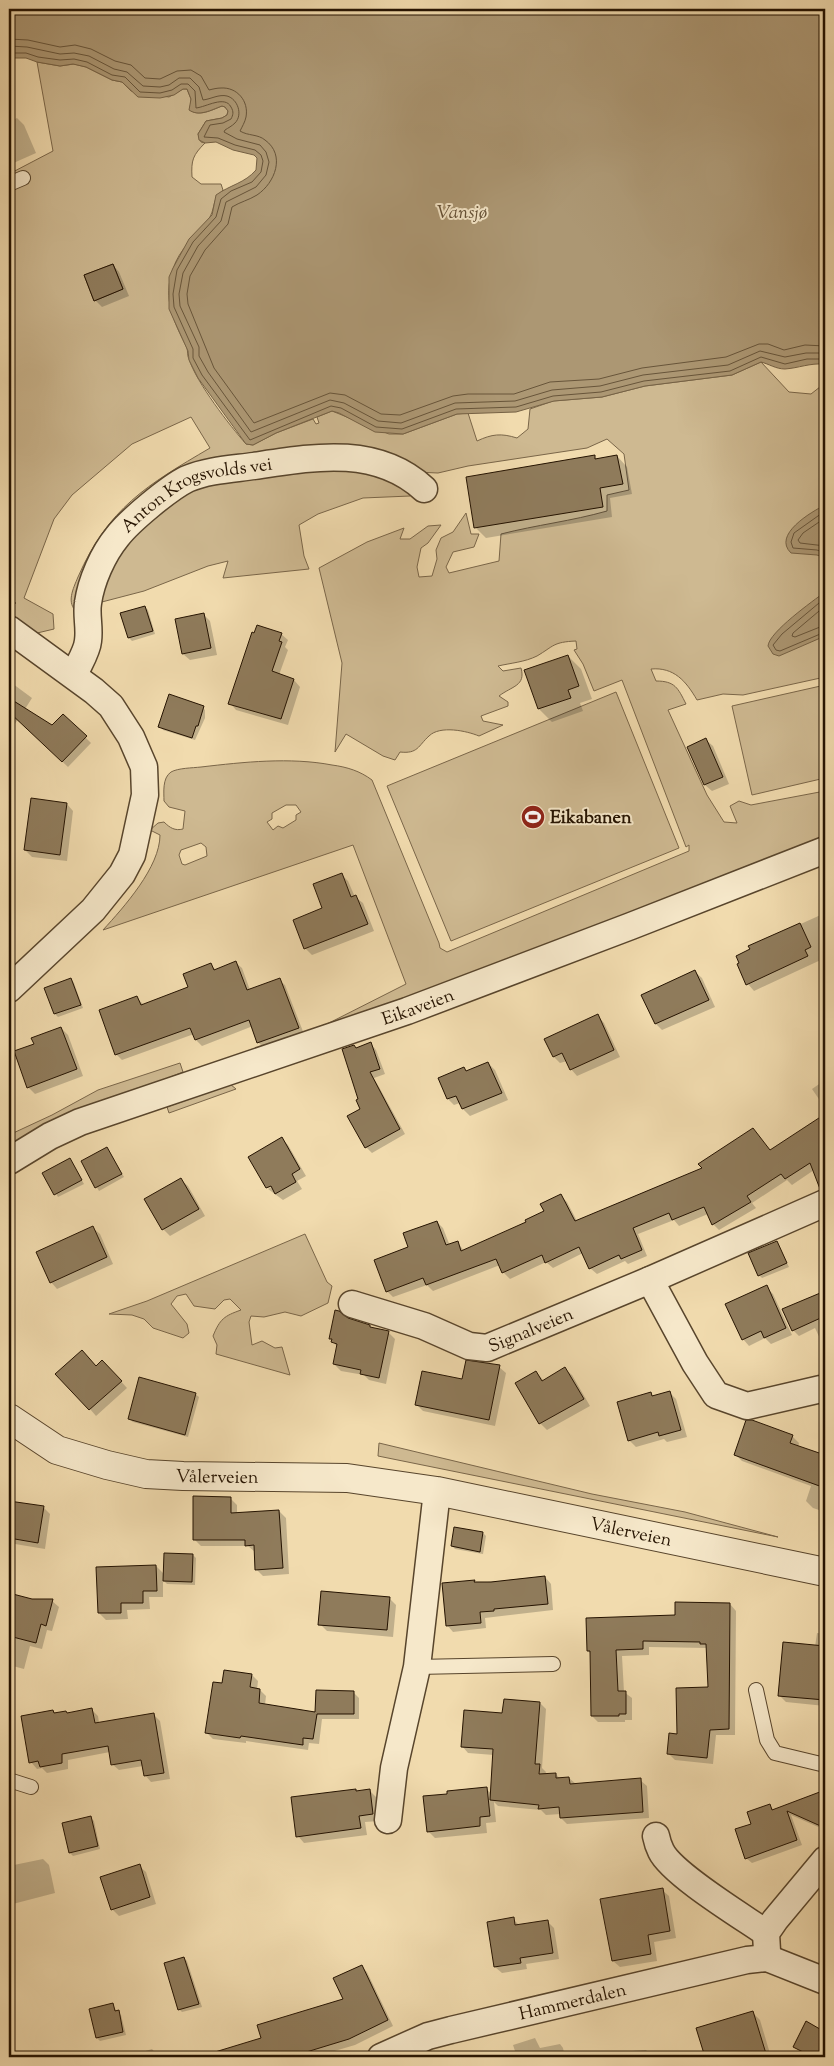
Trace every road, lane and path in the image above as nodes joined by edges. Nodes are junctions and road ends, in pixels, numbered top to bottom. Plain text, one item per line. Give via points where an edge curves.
1 (23, 178) dead end
2 (9, 184) edge
3 (424, 489) dead end
4 (9, 629) edge
5 (74, 676) junction
6 (825, 850) edge
7 (9, 989) edge
8 (9, 1160) edge
9 (825, 1203) edge
10 (650, 1280) junction
11 (352, 1304) dead end
12 (825, 1389) edge
13 (9, 1418) edge
14 (437, 1491) junction
15 (825, 1572) edge
16 (553, 1664) dead end
17 (417, 1667) junction
18 (756, 1690) dead end
19 (825, 1764) edge
20 (9, 1780) edge
21 (31, 1787) dead end
22 (388, 1820) dead end
23 (656, 1836) dead end
24 (825, 1860) edge
25 (766, 1946) junction
26 (825, 1981) edge
27 (381, 2057) edge

1 - 2 lane
3 - 5 street, Anton Krogsvolds vei via 410,477 384,465 357,458 288,461 187,479 168,491 117,537 102,562 87,603 88,642
4 - 5 street
5 - 7 street via 111,706 141,760 145,795 140,824 132,855 110,891 74,930
6 - 8 street, Eikaveien via 407,1011 80,1122
9 - 10 street, Signalveien
10 - 11 street, Signalveien via 487,1348 469,1346 424,1326
10 - 12 street via 716,1395 748,1406
13 - 14 street, Vålerveien via 57,1450 146,1474 347,1478
14 - 15 street, Vålerveien
14 - 17 street
16 - 17 lane
17 - 22 street via 394,1768
18 - 19 lane via 767,1740 774,1753
20 - 21 lane
23 - 25 street, Hammerdalen via 661,1852 672,1864
24 - 25 street via 775,1920
25 - 26 street, Hammerdalen
25 - 27 street, Hammerdalen via 747,1960 428,2036

